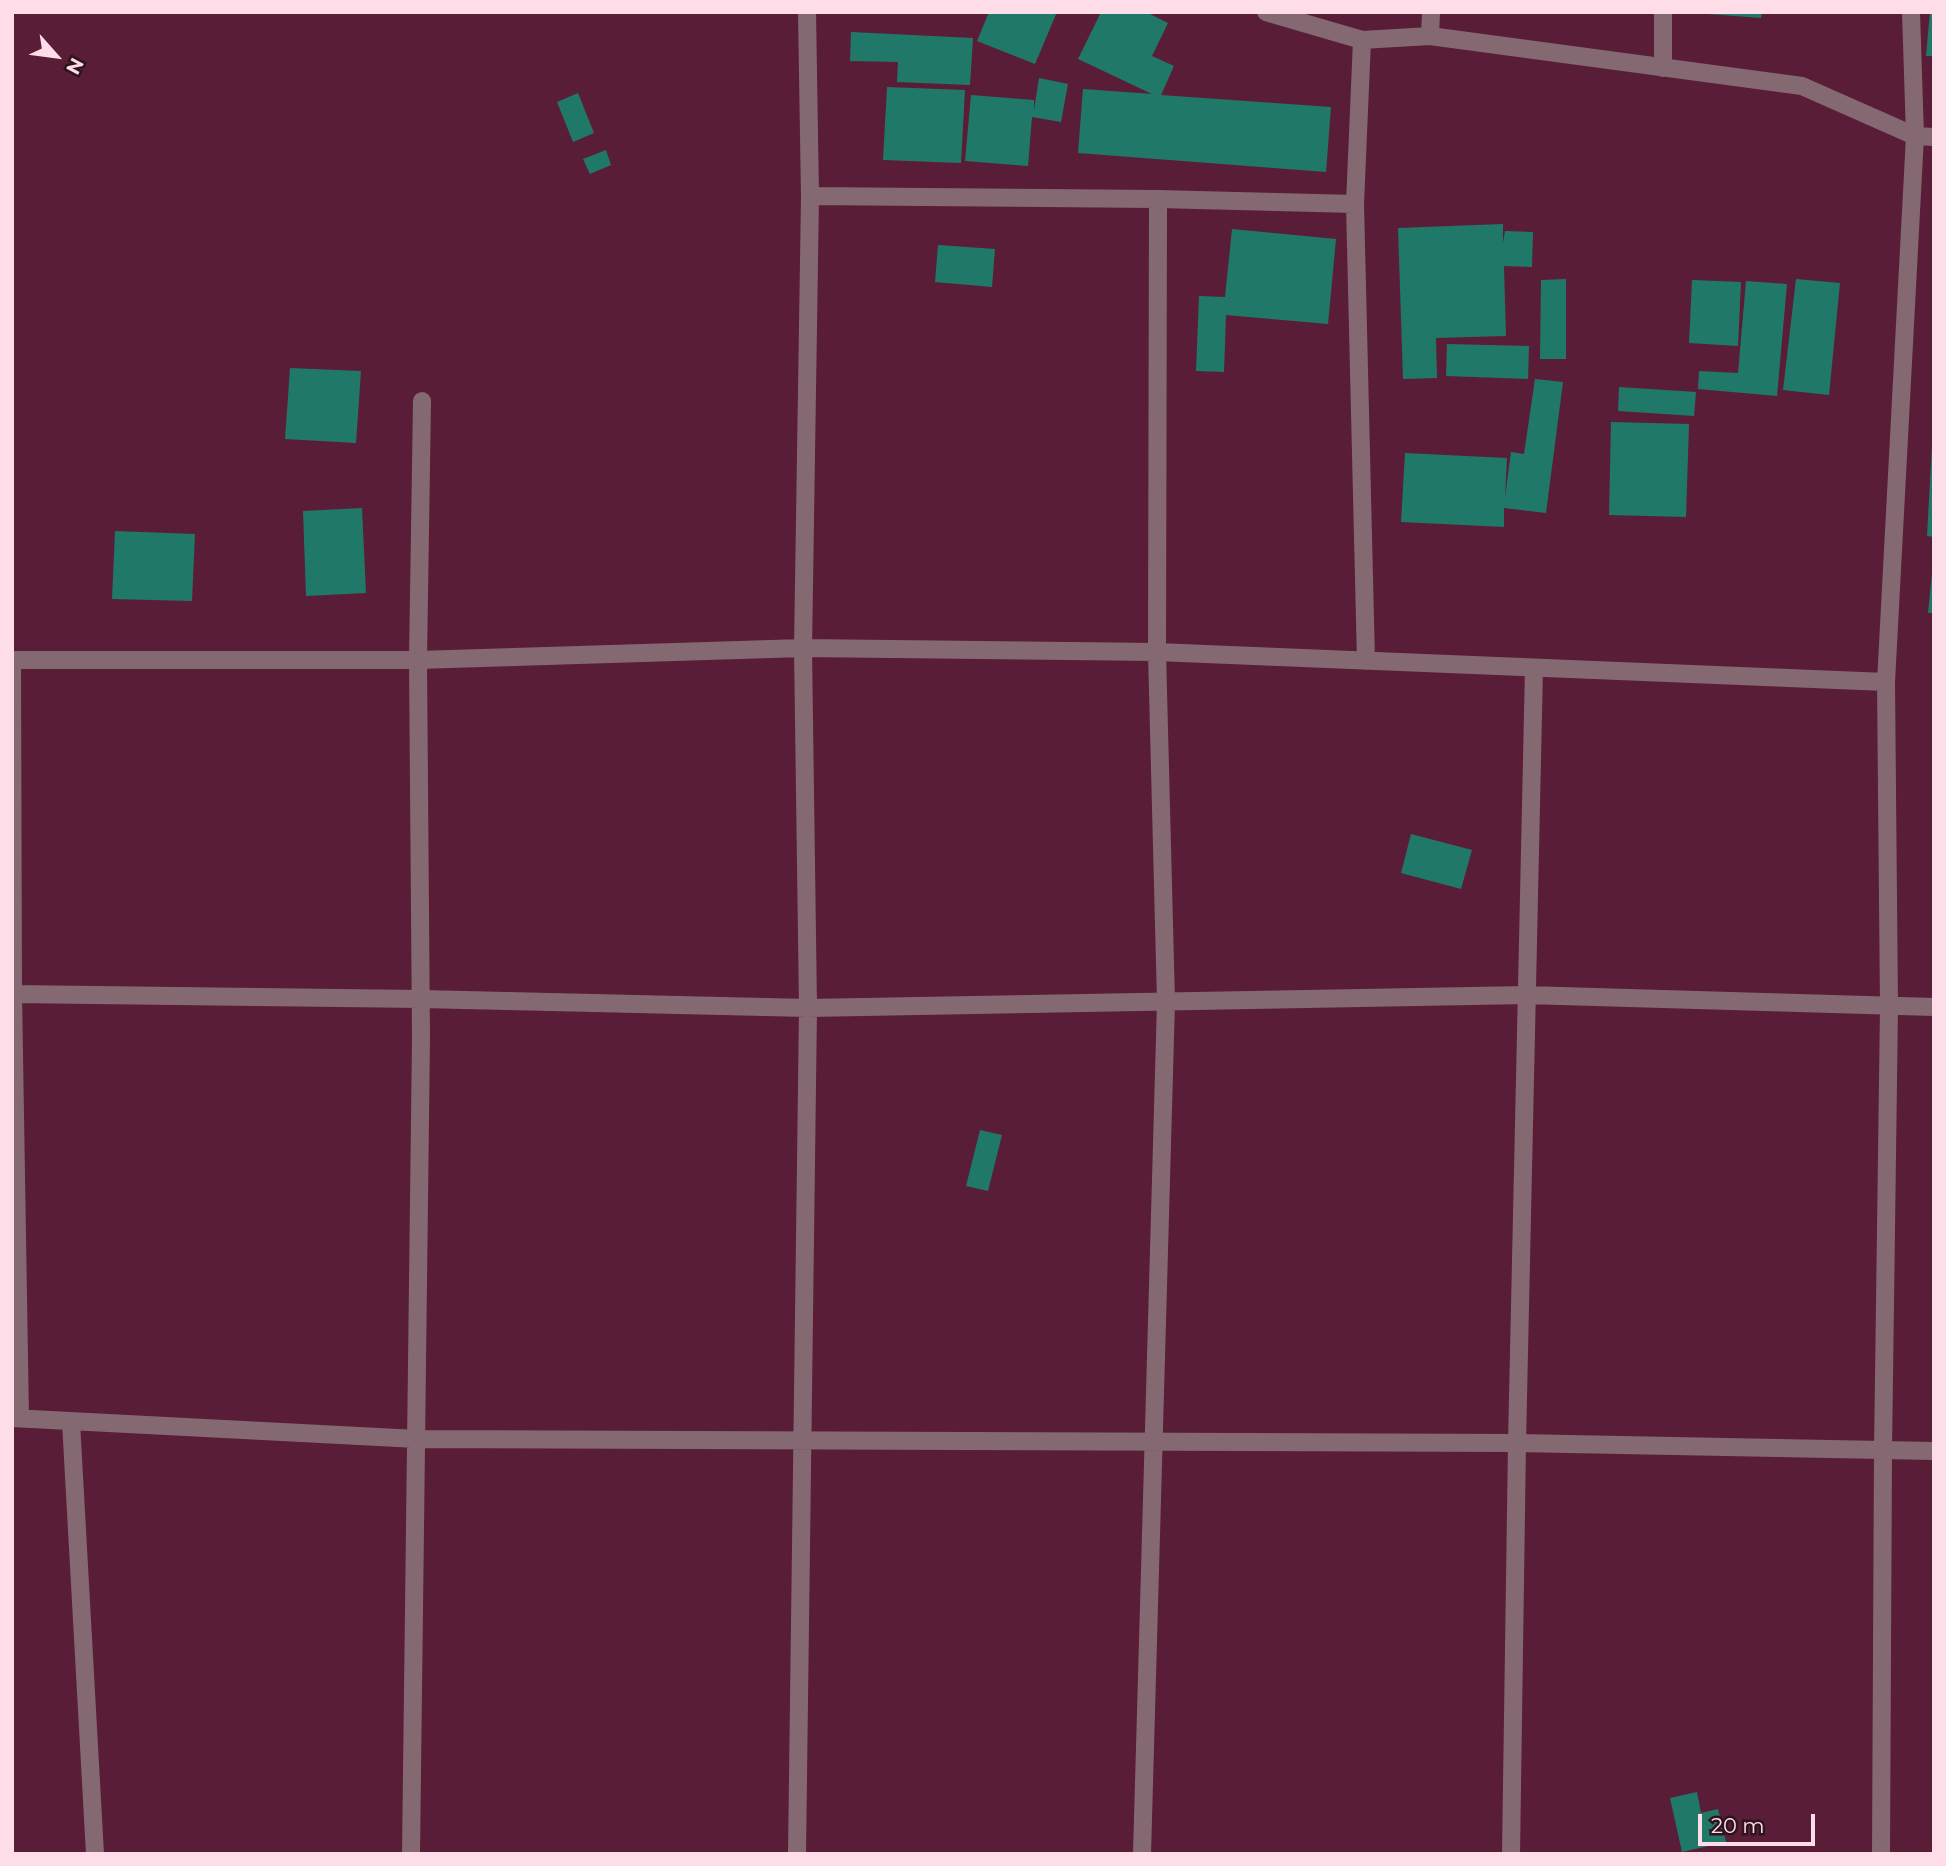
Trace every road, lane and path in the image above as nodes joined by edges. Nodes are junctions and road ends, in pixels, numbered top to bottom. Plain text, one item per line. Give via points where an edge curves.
1 (807, 12) edge
2 (1266, 12) edge
3 (1431, 12) edge
4 (1663, 12) edge
5 (1911, 12) edge
6 (1430, 36) junction
7 (1362, 40) junction
8 (1663, 68) junction
9 (1915, 136) junction
10 (1934, 137) edge
11 (810, 196) junction
12 (1158, 199) junction
13 (1355, 204) junction
14 (422, 401) dead end
15 (803, 648) junction
16 (1157, 652) junction
17 (418, 660) junction
18 (1366, 661) junction
19 (1534, 668) junction
20 (1886, 682) junction
21 (12, 994) edge
22 (1527, 995) junction
23 (421, 999) junction
24 (1167, 1002) junction
25 (1889, 1007) junction
26 (1934, 1007) edge
27 (808, 1008) junction
28 (16, 1418) edge
29 (71, 1422) junction
30 (417, 1439) junction
31 (802, 1441) junction
32 (1156, 1442) junction
33 (1517, 1443) junction
34 (1883, 1451) junction
35 (1934, 1451) edge
36 (95, 1854) edge
37 (411, 1854) edge
38 (797, 1854) edge
39 (1142, 1854) edge
40 (1511, 1854) edge
41 (1881, 1854) edge

1 - 11 street
2 - 7 street
3 - 6 street
4 - 8 street
5 - 9 street
6 - 7 street
6 - 8 street
7 - 13 street
8 - 9 street via 1802,86
9 - 10 street
9 - 20 street
11 - 12 street
11 - 15 street
12 - 13 street
12 - 16 street
13 - 18 street
14 - 17 street
15 - 16 street
15 - 17 street
15 - 27 street
16 - 18 street
16 - 24 street
17 - 21 street via 12,660
17 - 23 street
18 - 19 street
19 - 20 street
19 - 22 street
20 - 25 street
21 - 23 street
21 - 28 street
22 - 24 street
22 - 25 street
22 - 33 street
23 - 27 street
23 - 30 street
24 - 27 street
24 - 32 street
25 - 26 street
25 - 34 street
27 - 31 street
28 - 29 street
29 - 30 street
29 - 36 street
30 - 31 street
30 - 37 street
31 - 32 street
31 - 38 street
32 - 33 street
32 - 39 street
33 - 34 street
33 - 40 street
34 - 35 street
34 - 41 street

